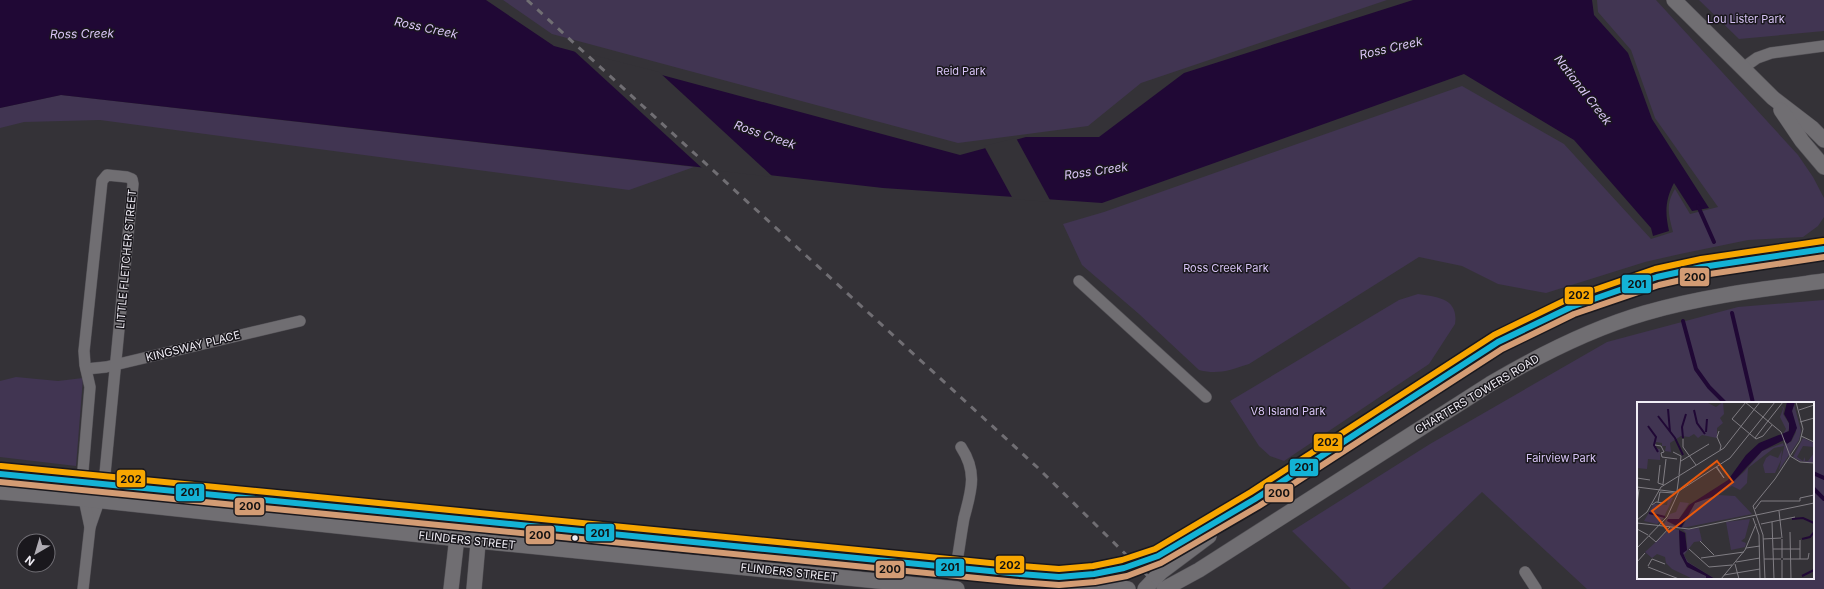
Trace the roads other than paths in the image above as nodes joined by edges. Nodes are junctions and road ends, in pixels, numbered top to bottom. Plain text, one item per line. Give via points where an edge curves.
1 (1674, 0) edge
2 (1824, 46) edge
3 (1743, 68) junction
4 (1773, 98) junction
5 (1824, 140) edge
6 (1824, 167) edge
7 (1822, 246) edge
8 (1079, 281) dead end
9 (1824, 281) edge
10 (300, 321) dead end
11 (116, 364) junction
12 (86, 369) junction
13 (1206, 397) dead end
14 (961, 447) dead end
15 (0, 474) edge
16 (82, 482) junction
17 (104, 484) junction
18 (0, 492) edge
19 (84, 499) junction
20 (1255, 499) junction
21 (100, 501) junction
22 (458, 519) junction
23 (480, 522) junction
24 (90, 527) junction
25 (457, 539) junction
26 (478, 541) junction
27 (956, 568) junction
28 (1525, 572) dead end
29 (1020, 574) junction
30 (1175, 585) edge
31 (83, 589) edge
32 (451, 589) edge
33 (474, 589) edge
34 (958, 589) edge
35 (1128, 589) edge
36 (1145, 589) edge
37 (1164, 589) edge
38 (1536, 589) edge

1 - 3 main road
2 - 3 street via 1771,53
3 - 4 main road
4 - 5 main road
4 - 6 main road via 1802,141
7 - 20 main road via 1657,277 1572,307 1498,342
8 - 13 street
9 - 30 main road, CHARTERS TOWERS ROAD via 1731,293 1652,311 1616,322 1550,350 1490,384
10 - 11 street, KINGSWAY PLACE
11 - 12 street, KINGSWAY PLACE
11 - 12 street, LITTLE FLETCHER STREET via 133,184 130,177 107,175 102,181 84,351
11 - 17 street, LITTLE FLETCHER STREET
12 - 16 street, LITTLE FLETCHER STREET via 90,387
14 - 27 street via 970,463 972,479
15 - 16 main road, FLINDERS STREET
16 - 17 main road, FLINDERS STREET
16 - 19 main road
17 - 21 main road
17 - 22 main road, FLINDERS STREET
18 - 19 main road, FLINDERS STREET
19 - 21 main road, FLINDERS STREET
19 - 24 street
20 - 29 main road, FLINDERS STREET via 1158,556 1112,571 1066,576
20 - 36 main road via 1161,572
21 - 24 street
21 - 25 main road, FLINDERS STREET
22 - 23 main road, FLINDERS STREET
22 - 25 main road
23 - 26 main road
23 - 27 main road, FLINDERS STREET
24 - 31 street
25 - 26 main road, FLINDERS STREET
25 - 32 main road
26 - 33 main road
26 - 34 main road, FLINDERS STREET
27 - 29 main road, FLINDERS STREET
28 - 38 street
29 - 35 main road via 1063,582 1120,586
30 - 37 main road, CHARTERS TOWERS ROAD

